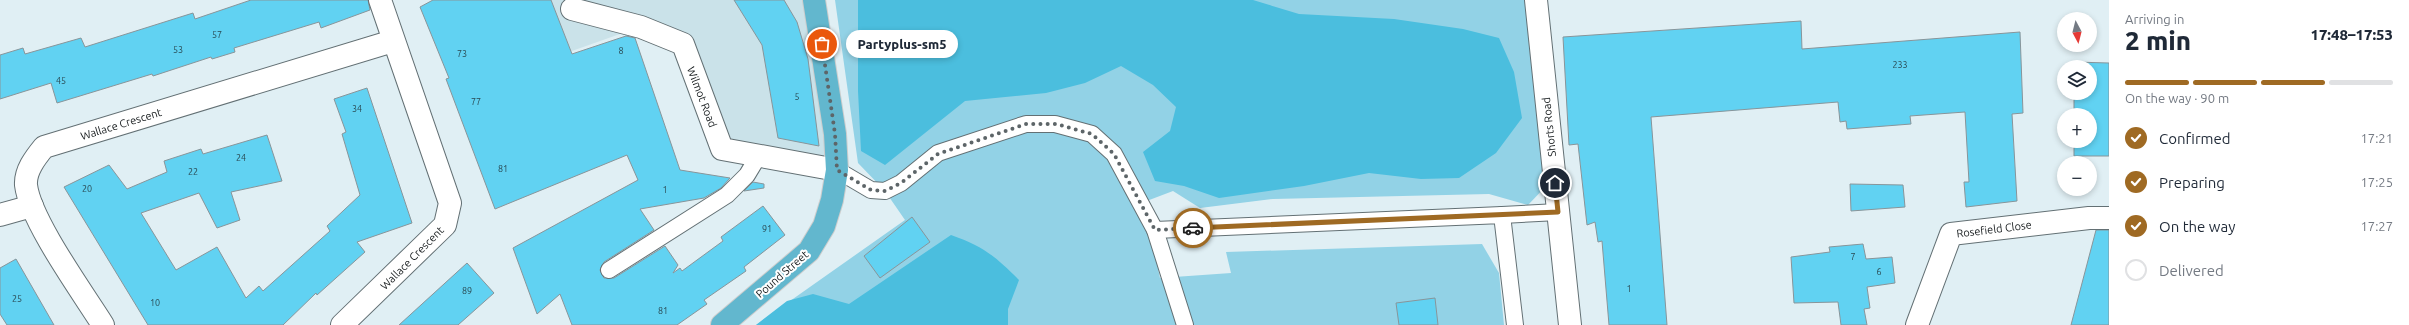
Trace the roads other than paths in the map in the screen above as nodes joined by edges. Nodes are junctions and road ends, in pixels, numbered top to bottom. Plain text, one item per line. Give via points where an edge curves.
1 (380, 0) edge
2 (814, 0) edge
3 (1536, 0) edge
4 (572, 10) dead end
5 (393, 41) junction
6 (759, 155) junction
7 (837, 170) junction
8 (32, 206) junction
9 (1558, 212) junction
10 (0, 215) edge
11 (1502, 215) junction
12 (2109, 218) edge
13 (1155, 230) junction
14 (609, 270) dead end
15 (103, 325) edge
16 (342, 325) edge
17 (722, 325) edge
18 (1185, 325) edge
19 (1515, 325) edge
20 (1570, 325) edge
21 (1917, 325) edge

1 - 5 street, Wallace Crescent
2 - 7 highway, Pound Street via 835,134
3 - 9 street, Shorts Road
4 - 6 street, Wilmot Road via 641,28 683,44 722,149
5 - 8 street, Wallace Crescent via 44,147 31,164 26,184
5 - 16 street, Wallace Crescent via 450,203 441,231
6 - 7 street, Wilmot Road
6 - 14 lane via 747,175 727,195
7 - 13 lane via 871,190 885,191 901,183 938,154 1026,124 1056,124 1092,134 1114,154
7 - 17 highway, Pound Street via 824,226 809,251
8 - 10 street
8 - 15 street, Wallace Crescent
9 - 11 lane
9 - 20 street, Shorts Road
11 - 13 lane
11 - 19 lane
12 - 21 street, Rosefield Close via 1951,234
13 - 18 lane

